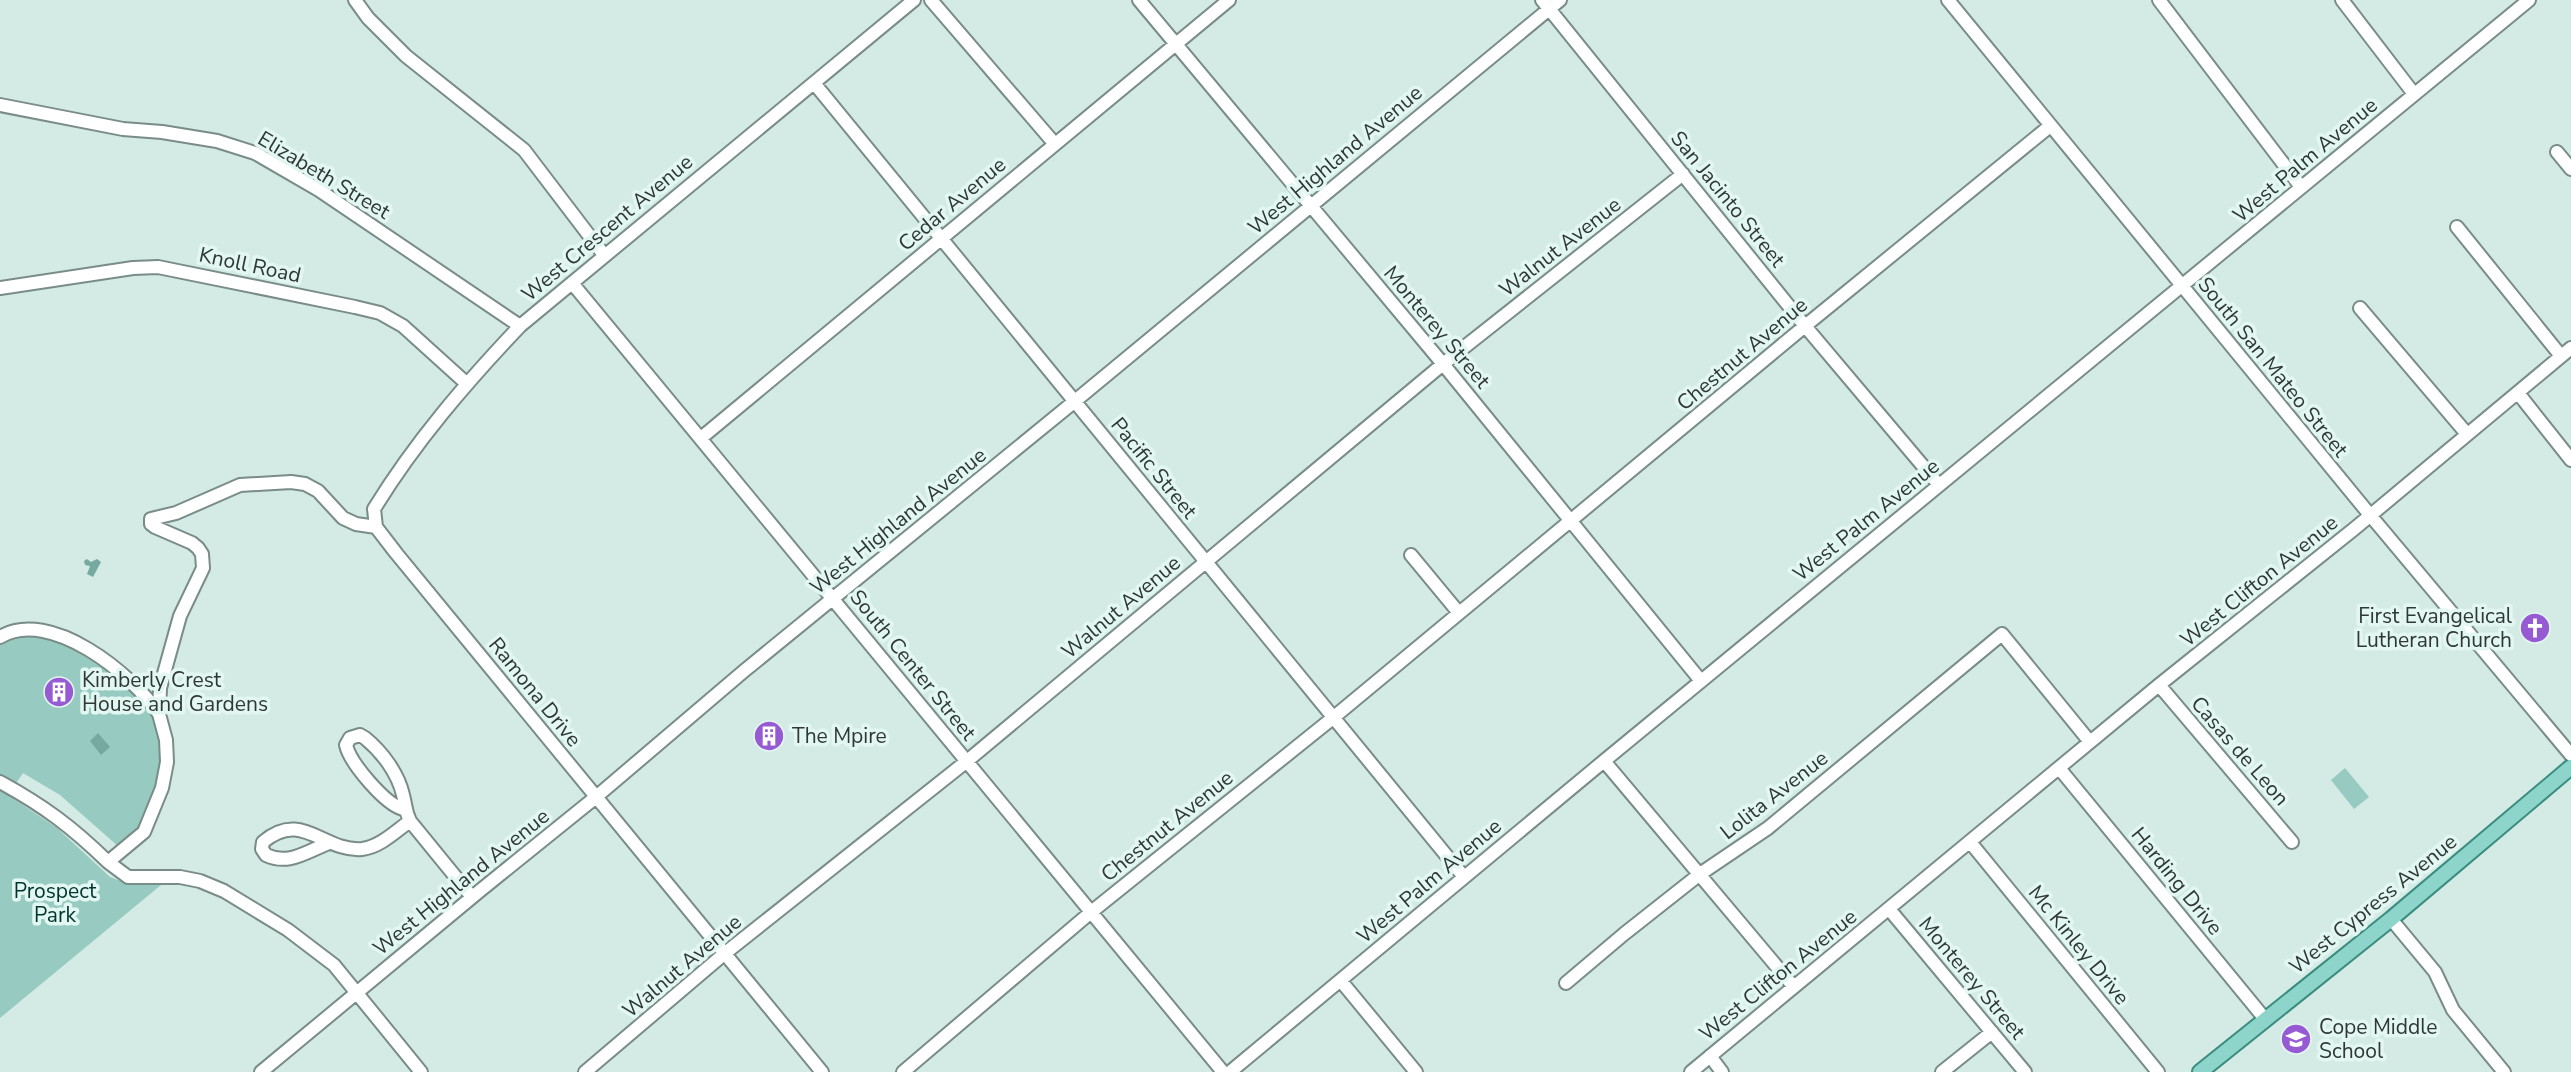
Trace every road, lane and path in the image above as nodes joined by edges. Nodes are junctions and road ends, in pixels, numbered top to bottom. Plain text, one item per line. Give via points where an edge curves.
1 (355, 0) edge
2 (931, 0) edge
3 (1139, 0) edge
4 (1229, 0) edge
5 (1948, 0) edge
6 (2159, 0) edge
7 (2342, 0) edge
8 (2529, 0) edge
9 (909, 2) edge
10 (1551, 3) edge
11 (1174, 44) junction
12 (814, 83) junction
13 (2414, 94) junction
14 (0, 104) edge
15 (2050, 126) junction
16 (1054, 143) junction
17 (2557, 152) dead end
18 (2571, 169) edge
19 (1683, 174) junction
20 (2301, 187) junction
21 (1311, 206) junction
22 (2457, 227) dead end
23 (941, 238) junction
24 (604, 255) junction
25 (572, 283) junction
26 (2182, 287) junction
27 (0, 288) edge
28 (2360, 307) dead end
29 (520, 326) junction
30 (1805, 326) junction
31 (2566, 352) edge
32 (1443, 364) junction
33 (466, 383) junction
34 (2518, 393) junction
35 (1075, 401) junction
36 (2467, 434) junction
37 (701, 438) junction
38 (2571, 460) edge
39 (1939, 485) junction
40 (2370, 515) junction
41 (1572, 521) junction
42 (376, 527) junction
43 (1410, 555) dead end
44 (1206, 562) junction
45 (834, 598) junction
46 (1459, 613) junction
47 (0, 637) edge
48 (1701, 681) junction
49 (2159, 685) junction
50 (159, 714) junction
51 (1334, 717) junction
52 (2090, 742) junction
53 (2571, 755) edge
54 (967, 761) junction
55 (1604, 761) junction
56 (2571, 766) edge
57 (2059, 768) junction
58 (0, 782) edge
59 (596, 797) junction
60 (403, 809) junction
61 (410, 821) junction
62 (1970, 842) junction
63 (2292, 842) dead end
64 (329, 843) dead end
65 (108, 862) junction
66 (1700, 874) junction
67 (1464, 877) junction
68 (472, 897) junction
69 (1889, 909) junction
70 (1090, 913) junction
71 (2391, 919) junction
72 (724, 954) junction
73 (1341, 981) junction
74 (1566, 983) dead end
75 (1794, 987) junction
76 (357, 992) junction
77 (2265, 1019) junction
78 (1992, 1032) junction
79 (1710, 1056) junction
80 (261, 1072) edge
81 (421, 1072) edge
82 (585, 1072) edge
83 (822, 1072) edge
84 (903, 1072) edge
85 (1223, 1072) edge
86 (1230, 1072) edge
87 (1416, 1072) edge
88 (1691, 1072) edge
89 (1722, 1072) edge
90 (1942, 1072) edge
91 (2025, 1072) edge
92 (2158, 1072) edge
93 (2200, 1072) edge
94 (2504, 1072) edge

1 - 24 street via 406,56 524,150
2 - 16 street
3 - 11 street, Monterey Street
4 - 11 street, Cedar Avenue
5 - 15 street, South San Mateo Street
6 - 20 street
7 - 13 street
8 - 13 street, West Palm Avenue
9 - 12 street, West Crescent Avenue
10 - 19 street, San Jacinto Street
10 - 21 street, West Highland Avenue
11 - 16 street, Cedar Avenue
11 - 21 street, Monterey Street
12 - 23 street, Pacific Street
12 - 24 street, West Crescent Avenue
13 - 20 street, West Palm Avenue
14 - 29 street, Elizabeth Street via 123,129 217,141 255,153 319,190
15 - 26 street, South San Mateo Street
15 - 30 street, Chestnut Avenue
16 - 23 street, Cedar Avenue
17 - 18 street
19 - 30 street, San Jacinto Street
19 - 32 street, Walnut Avenue
20 - 26 street, West Palm Avenue
21 - 32 street, Monterey Street
21 - 35 street, West Highland Avenue
22 - 31 street
23 - 35 street, Pacific Street
23 - 37 street, Cedar Avenue
24 - 25 street, West Crescent Avenue
25 - 29 street, West Crescent Avenue
25 - 37 street, South Center Street
26 - 39 street, West Palm Avenue
26 - 40 street, South San Mateo Street
27 - 33 street, Knoll Road via 158,267 295,294 392,318
28 - 36 street
29 - 33 street, West Crescent Avenue
30 - 39 street, San Jacinto Street
30 - 41 street, Chestnut Avenue
31 - 34 street, West Clifton Avenue
32 - 41 street, Monterey Street
32 - 44 street, Walnut Avenue
33 - 42 street, West Crescent Avenue via 374,509
34 - 36 street, West Clifton Avenue
34 - 38 street
35 - 44 street, Pacific Street
35 - 45 street, West Highland Avenue
36 - 40 street, West Clifton Avenue
37 - 45 street, South Center Street
39 - 48 street, West Palm Avenue
40 - 49 street, West Clifton Avenue
40 - 53 street, South San Mateo Street
41 - 46 street, Chestnut Avenue
41 - 48 street, Monterey Street
42 - 50 street via 343,518 318,491 291,482 240,485 151,519 155,527 192,542 203,561 174,636 160,688
42 - 59 street, Ramona Drive
43 - 46 street
44 - 51 street, Pacific Street
44 - 54 street, Walnut Avenue
45 - 54 street, South Center Street
45 - 59 street, West Highland Avenue
46 - 51 street, Chestnut Avenue
47 - 50 street via 37,629 59,634 135,683
48 - 55 street, West Palm Avenue
49 - 52 street, West Clifton Avenue
49 - 63 street, Casas de Leon
50 - 65 street via 167,762 162,788 144,832
51 - 67 street, Pacific Street
51 - 70 street, Chestnut Avenue
52 - 57 street, West Clifton Avenue
52 - 66 street, Lolita Avenue via 2002,634 1768,828
54 - 70 street, South Center Street
54 - 72 street, Walnut Avenue
55 - 66 street
55 - 67 street, West Palm Avenue
56 - 71 main road, West Cypress Avenue
57 - 62 street, West Clifton Avenue
57 - 77 street, Harding Drive
58 - 65 street via 41,805
59 - 68 street, West Highland Avenue
59 - 72 street, Ramona Drive
60 - 60 street via 403,794 393,770 365,738 350,738 346,745 349,755 386,800
60 - 61 street
61 - 64 street via 377,844 361,849
61 - 68 street
62 - 69 street, West Clifton Avenue
62 - 92 street, Mc Kinley Drive
65 - 76 street via 128,877 180,877 223,891 324,956
66 - 74 street, Lolita Avenue
66 - 75 street
67 - 73 street, West Palm Avenue
68 - 76 street, West Highland Avenue
69 - 75 street, West Clifton Avenue
69 - 78 street, Monterey Street
70 - 84 street, Chestnut Avenue
70 - 85 street, South Center Street
71 - 77 main road, West Cypress Avenue
71 - 94 street via 2435,972 2453,1010
72 - 82 street, Walnut Avenue
72 - 83 street, Ramona Drive
73 - 86 street, West Palm Avenue
73 - 87 street
75 - 79 street, West Clifton Avenue
76 - 80 street, West Highland Avenue
76 - 81 street
77 - 93 main road, West Cypress Avenue
78 - 90 street
78 - 91 street, Monterey Street
79 - 88 street, West Clifton Avenue
79 - 89 street

